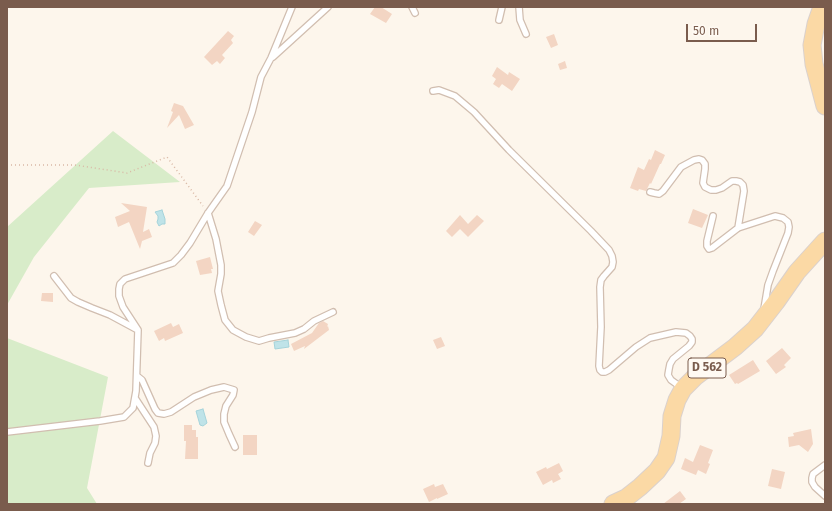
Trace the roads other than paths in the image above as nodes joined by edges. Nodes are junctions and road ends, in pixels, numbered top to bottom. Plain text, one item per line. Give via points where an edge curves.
1 (292, 7) edge
2 (328, 7) edge
3 (502, 7) edge
4 (519, 7) edge
5 (822, 7) edge
6 (500, 20) dead end
7 (526, 34) dead end
8 (271, 58) junction
9 (433, 91) dead end
10 (825, 106) edge
11 (650, 192) dead end
12 (208, 213) junction
13 (713, 216) dead end
14 (738, 228) junction
15 (825, 241) edge
16 (54, 276) dead end
17 (333, 312) dead end
18 (762, 319) junction
19 (138, 330) junction
20 (137, 376) junction
21 (683, 389) junction
22 (135, 398) junction
23 (7, 432) edge
24 (235, 447) dead end
25 (148, 463) dead end
26 (825, 465) edge
27 (825, 496) edge
28 (613, 504) edge

1 - 8 lane
2 - 8 lane
3 - 6 lane
4 - 7 lane via 520,20
5 - 10 main road via 812,45 814,64
8 - 12 lane via 261,77 227,186
9 - 21 lane via 438,90 455,96 474,112 591,231 612,256 614,262 601,280 600,287 600,370 609,370 650,338 676,332 686,333 692,342 672,359 668,375
11 - 14 lane via 659,194 681,167 694,160 702,160 705,164 705,187 716,190 732,181 743,185
12 - 17 lane via 221,265 218,291 225,320 233,330 259,341 295,333
12 - 19 lane via 182,255 173,263 125,279 120,284 118,289 123,307
13 - 14 lane via 707,241 709,249
14 - 18 lane via 775,216 788,222 788,233 768,285
15 - 18 main road, D 562 via 796,272
16 - 19 lane via 71,298
18 - 21 main road, D 562 via 755,329
19 - 20 lane
20 - 22 lane
20 - 24 lane via 142,380 155,409 158,413 164,414 211,390 224,387 234,390 226,406 224,422
21 - 28 main road, D 562 via 672,416 666,458 640,487
22 - 23 lane via 133,408 124,416
22 - 25 lane via 154,428 156,436
26 - 27 lane via 813,474 812,482

